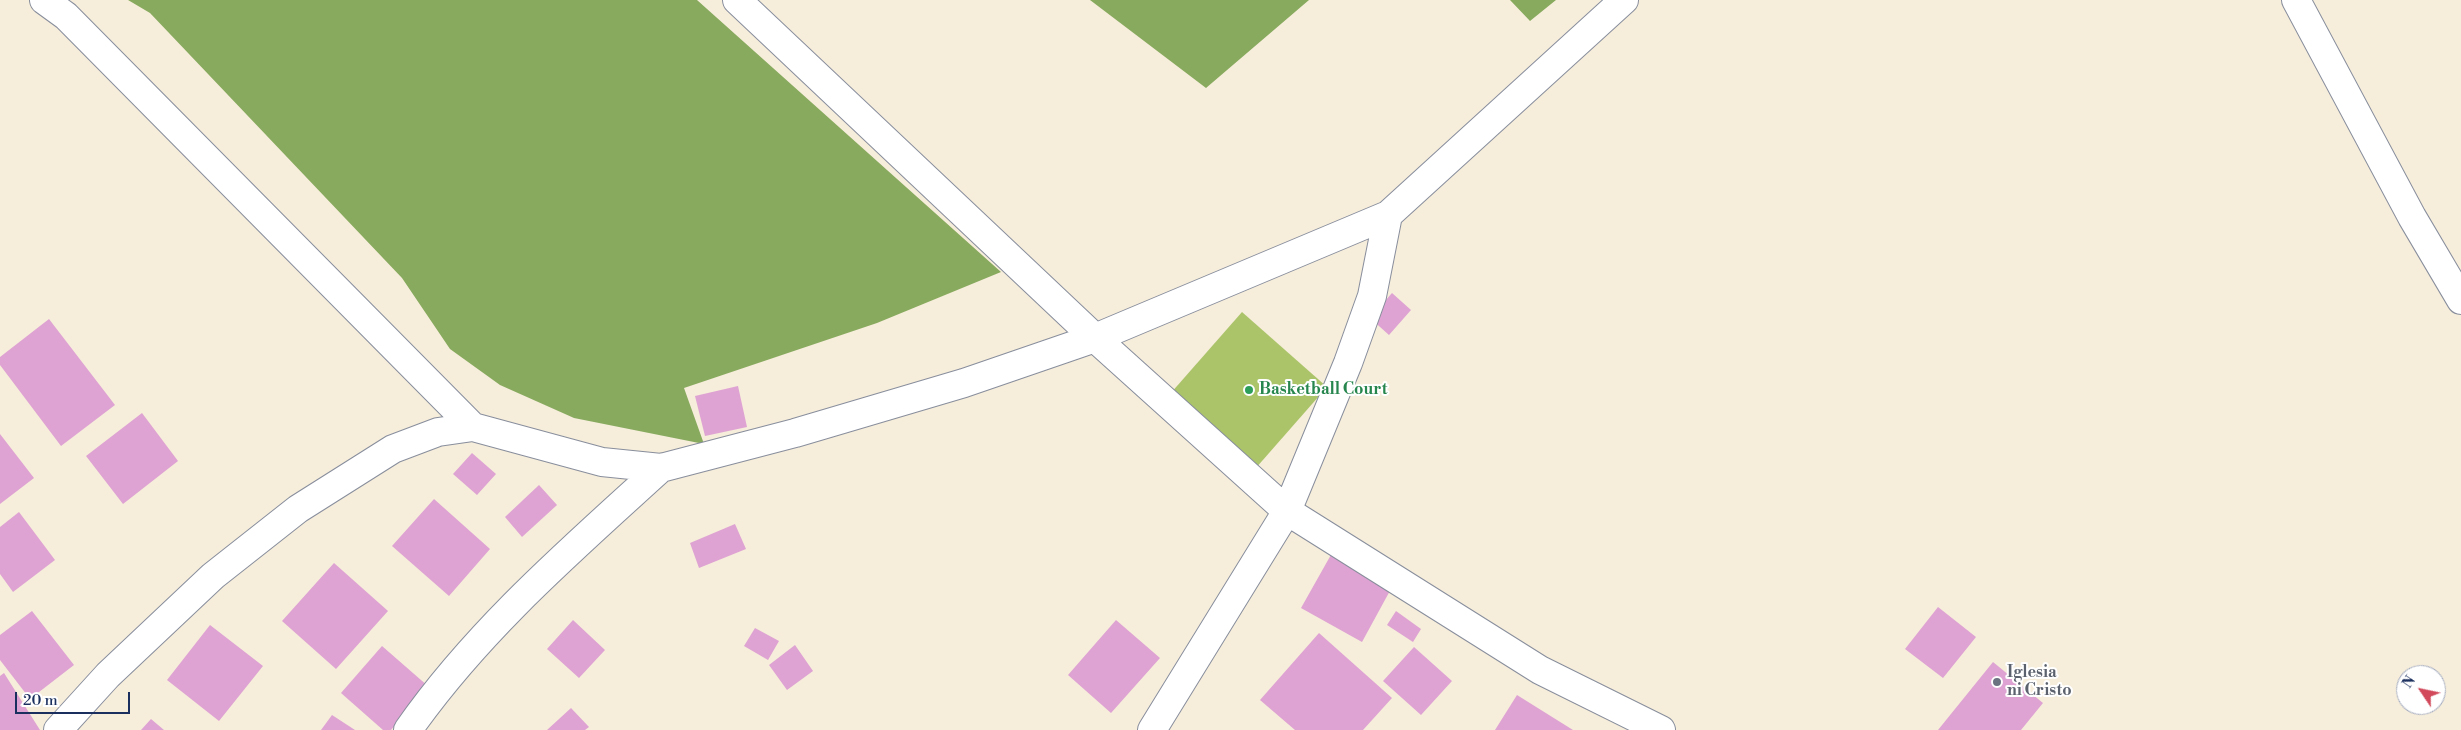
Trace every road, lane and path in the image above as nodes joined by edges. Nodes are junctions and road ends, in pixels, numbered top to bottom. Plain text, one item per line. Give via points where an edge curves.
1 (44, 0) edge
2 (737, 0) edge
3 (1624, 0) edge
4 (2296, 0) edge
5 (1388, 215) junction
6 (2461, 300) edge
7 (1095, 338) junction
8 (473, 426) junction
9 (662, 468) junction
10 (1287, 511) junction
11 (58, 730) edge
12 (408, 730) edge
13 (1152, 730) edge
14 (1661, 730) edge

1 - 8 street via 66,16
2 - 7 street
3 - 5 street
4 - 6 street via 2412,217
5 - 7 street
5 - 10 street via 1372,296
7 - 9 street via 964,383
7 - 10 street
8 - 9 street via 602,462
8 - 11 street via 438,432 393,449 298,509 213,576 108,675
9 - 12 street via 489,630
10 - 13 street
10 - 14 street via 1540,670

